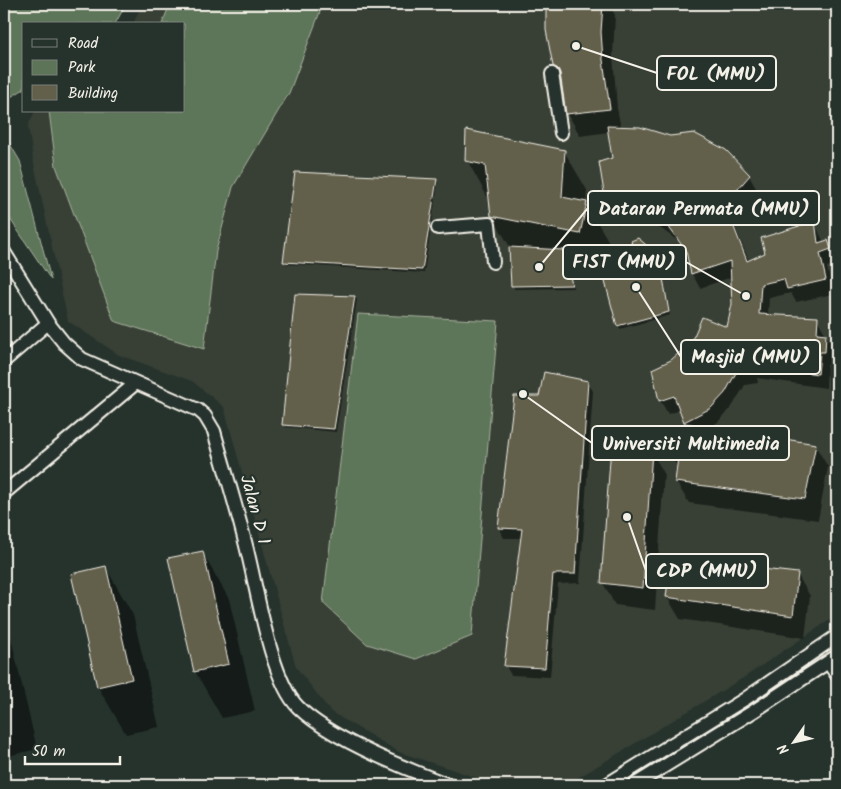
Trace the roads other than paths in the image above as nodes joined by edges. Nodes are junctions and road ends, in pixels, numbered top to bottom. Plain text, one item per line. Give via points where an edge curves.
1 (552, 74) dead end
2 (561, 133) dead end
3 (438, 228) dead end
4 (4, 252) edge
5 (493, 262) dead end
6 (48, 323) junction
7 (4, 361) edge
8 (136, 383) junction
9 (4, 493) edge
10 (837, 636) edge
11 (832, 659) edge
12 (837, 675) edge
13 (449, 785) edge
14 (606, 785) edge
15 (634, 785) edge

1 - 2 street
3 - 5 street via 489,224
4 - 6 street, Jalan D 1
6 - 7 street
6 - 8 street, Jalan D 1 via 82,359
8 - 9 street
8 - 13 street, Jalan D 1 via 198,410 211,424 244,538 277,674 296,705 342,737 410,771
10 - 14 street via 744,699
11 - 12 street
11 - 15 street

